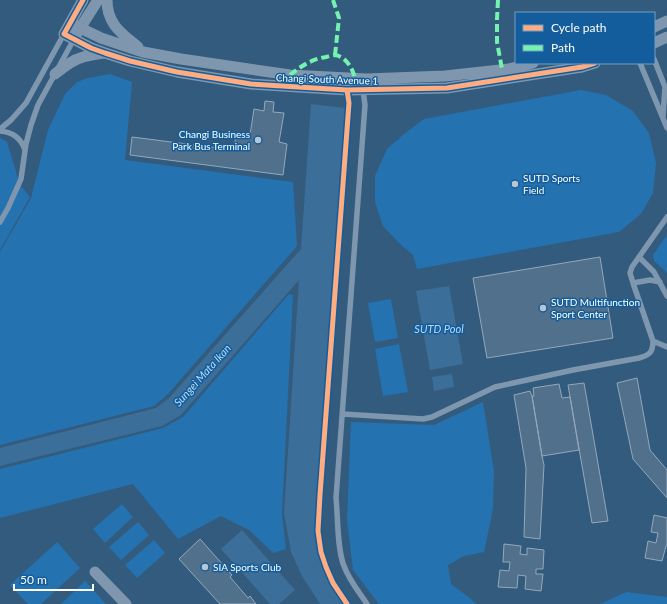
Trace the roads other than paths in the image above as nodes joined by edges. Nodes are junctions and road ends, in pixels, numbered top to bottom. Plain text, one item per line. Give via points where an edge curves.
1 (83, 0) edge
2 (98, 0) edge
3 (107, 0) edge
4 (667, 21) edge
5 (70, 23) junction
6 (655, 27) edge
7 (80, 28) junction
8 (69, 37) junction
9 (143, 52) junction
10 (105, 53) junction
11 (655, 62) edge
12 (528, 64) edge
13 (592, 64) edge
14 (640, 64) edge
15 (54, 74) junction
16 (363, 90) junction
17 (666, 96) edge
18 (664, 120) junction
19 (667, 128) edge
20 (0, 130) edge
21 (25, 151) junction
22 (667, 217) edge
23 (0, 222) edge
24 (639, 256) junction
25 (660, 282) junction
26 (633, 283) junction
27 (667, 296) edge
28 (653, 341) junction
29 (667, 346) edge
30 (343, 414) junction
31 (95, 572) dead end
32 (126, 604) edge
33 (367, 604) edge

1 - 5 street
2 - 7 street
3 - 9 street, Changi South Avenue 1 via 111,20 118,31
4 - 6 street
5 - 7 street, Changi South Avenue 1
5 - 8 street
7 - 8 street
7 - 9 street, Changi South Avenue 1
8 - 10 street, Changi South Avenue 1
8 - 15 lane
8 - 20 lane via 26,103
9 - 12 street, Changi South Avenue 1 via 181,60 290,75 356,79 445,76
10 - 15 street via 89,55 70,62
10 - 16 street, Changi South Avenue 1 via 177,72 251,84
11 - 17 lane
13 - 16 street, Changi South Avenue 1 via 447,88
14 - 18 lane
15 - 21 lane via 30,125
16 - 30 lane via 365,105
17 - 18 lane
18 - 19 lane
20 - 21 lane via 18,138 23,143
21 - 23 lane via 21,179
22 - 24 lane
24 - 25 lane
24 - 26 lane via 630,273
25 - 26 lane via 650,280
25 - 27 lane
26 - 28 lane
28 - 29 lane
28 - 30 lane via 652,350 647,356 495,388 432,417
30 - 33 lane via 336,498 340,548 344,566
31 - 32 street

